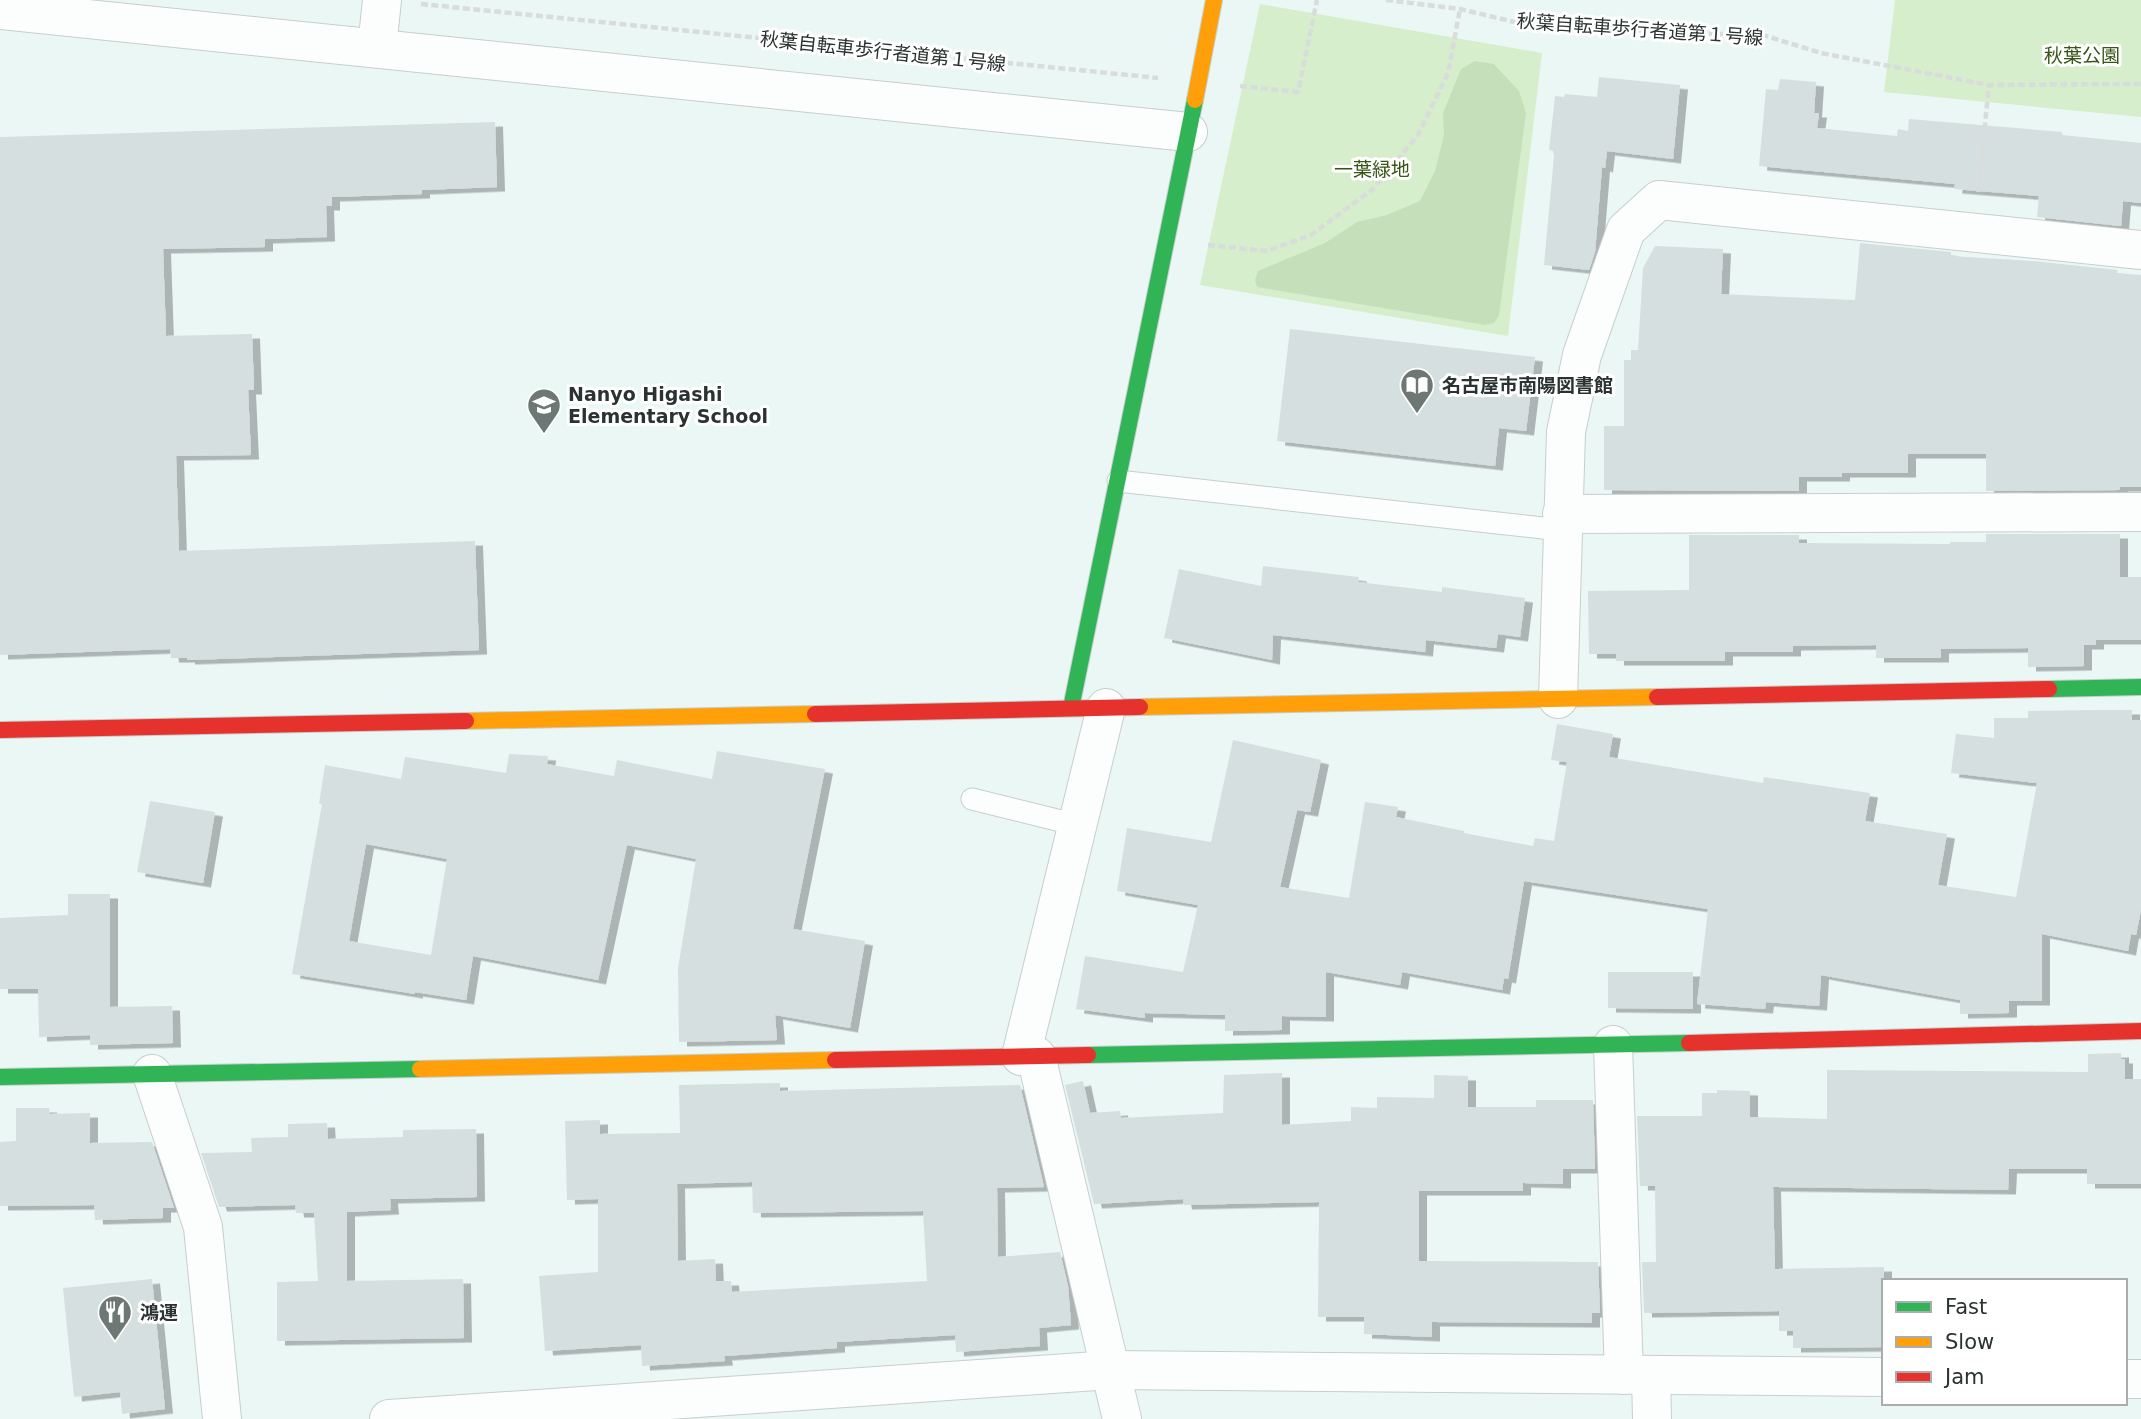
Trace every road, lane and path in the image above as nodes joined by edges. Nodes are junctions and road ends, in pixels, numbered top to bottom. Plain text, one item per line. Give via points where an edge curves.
1 (382, 0) edge
2 (1214, 0) edge
3 (1317, 0) edge
4 (1387, 0) edge
5 (1460, 9) junction
6 (0, 10) edge
7 (377, 48) junction
8 (1198, 82) junction
9 (2141, 84) edge
10 (1989, 85) junction
11 (1188, 132) junction
12 (1973, 232) junction
13 (1168, 239) junction
14 (2141, 250) edge
15 (1118, 481) junction
16 (2141, 512) edge
17 (1562, 522) junction
18 (2141, 687) edge
19 (1558, 699) junction
20 (1088, 708) junction
21 (0, 730) edge
22 (972, 799) dead end
23 (1077, 825) junction
24 (2141, 1031) edge
25 (1613, 1045) junction
26 (1029, 1056) junction
27 (152, 1074) junction
28 (0, 1077) edge
29 (1111, 1370) junction
30 (1637, 1375) junction
31 (1882, 1377) edge
32 (222, 1419) edge
33 (389, 1419) edge
34 (1122, 1419) edge
35 (1652, 1419) edge

1 - 7 street
1 - 8 path, 秋葉自転車歩行者道第１号線
2 - 8 street
3 - 8 path, 秋葉自転車歩行者道第１号線 via 1298,92
4 - 5 path, 秋葉自転車歩行者道第１号線
5 - 10 path, 秋葉自転車歩行者道第１号線 via 1527,24 1766,36 1821,54
5 - 13 path via 1448,73 1418,135 1373,190 1311,235 1267,251
6 - 7 street
7 - 11 street
8 - 11 street
9 - 10 path, 秋葉自転車歩行者道第１号線
10 - 12 path
11 - 13 street
12 - 14 street
12 - 17 street via 1659,200 1626,230 1582,355 1566,432
13 - 15 street
15 - 17 lane
15 - 20 street
16 - 17 street
17 - 19 street
18 - 19 street
19 - 20 street
20 - 21 street
20 - 23 street
22 - 23 lane
23 - 26 street
24 - 25 street
25 - 26 street
25 - 30 street
26 - 27 street
26 - 29 street
27 - 28 street
27 - 32 street via 203,1227
29 - 30 street
29 - 33 street
29 - 34 street
30 - 31 street
30 - 35 street

